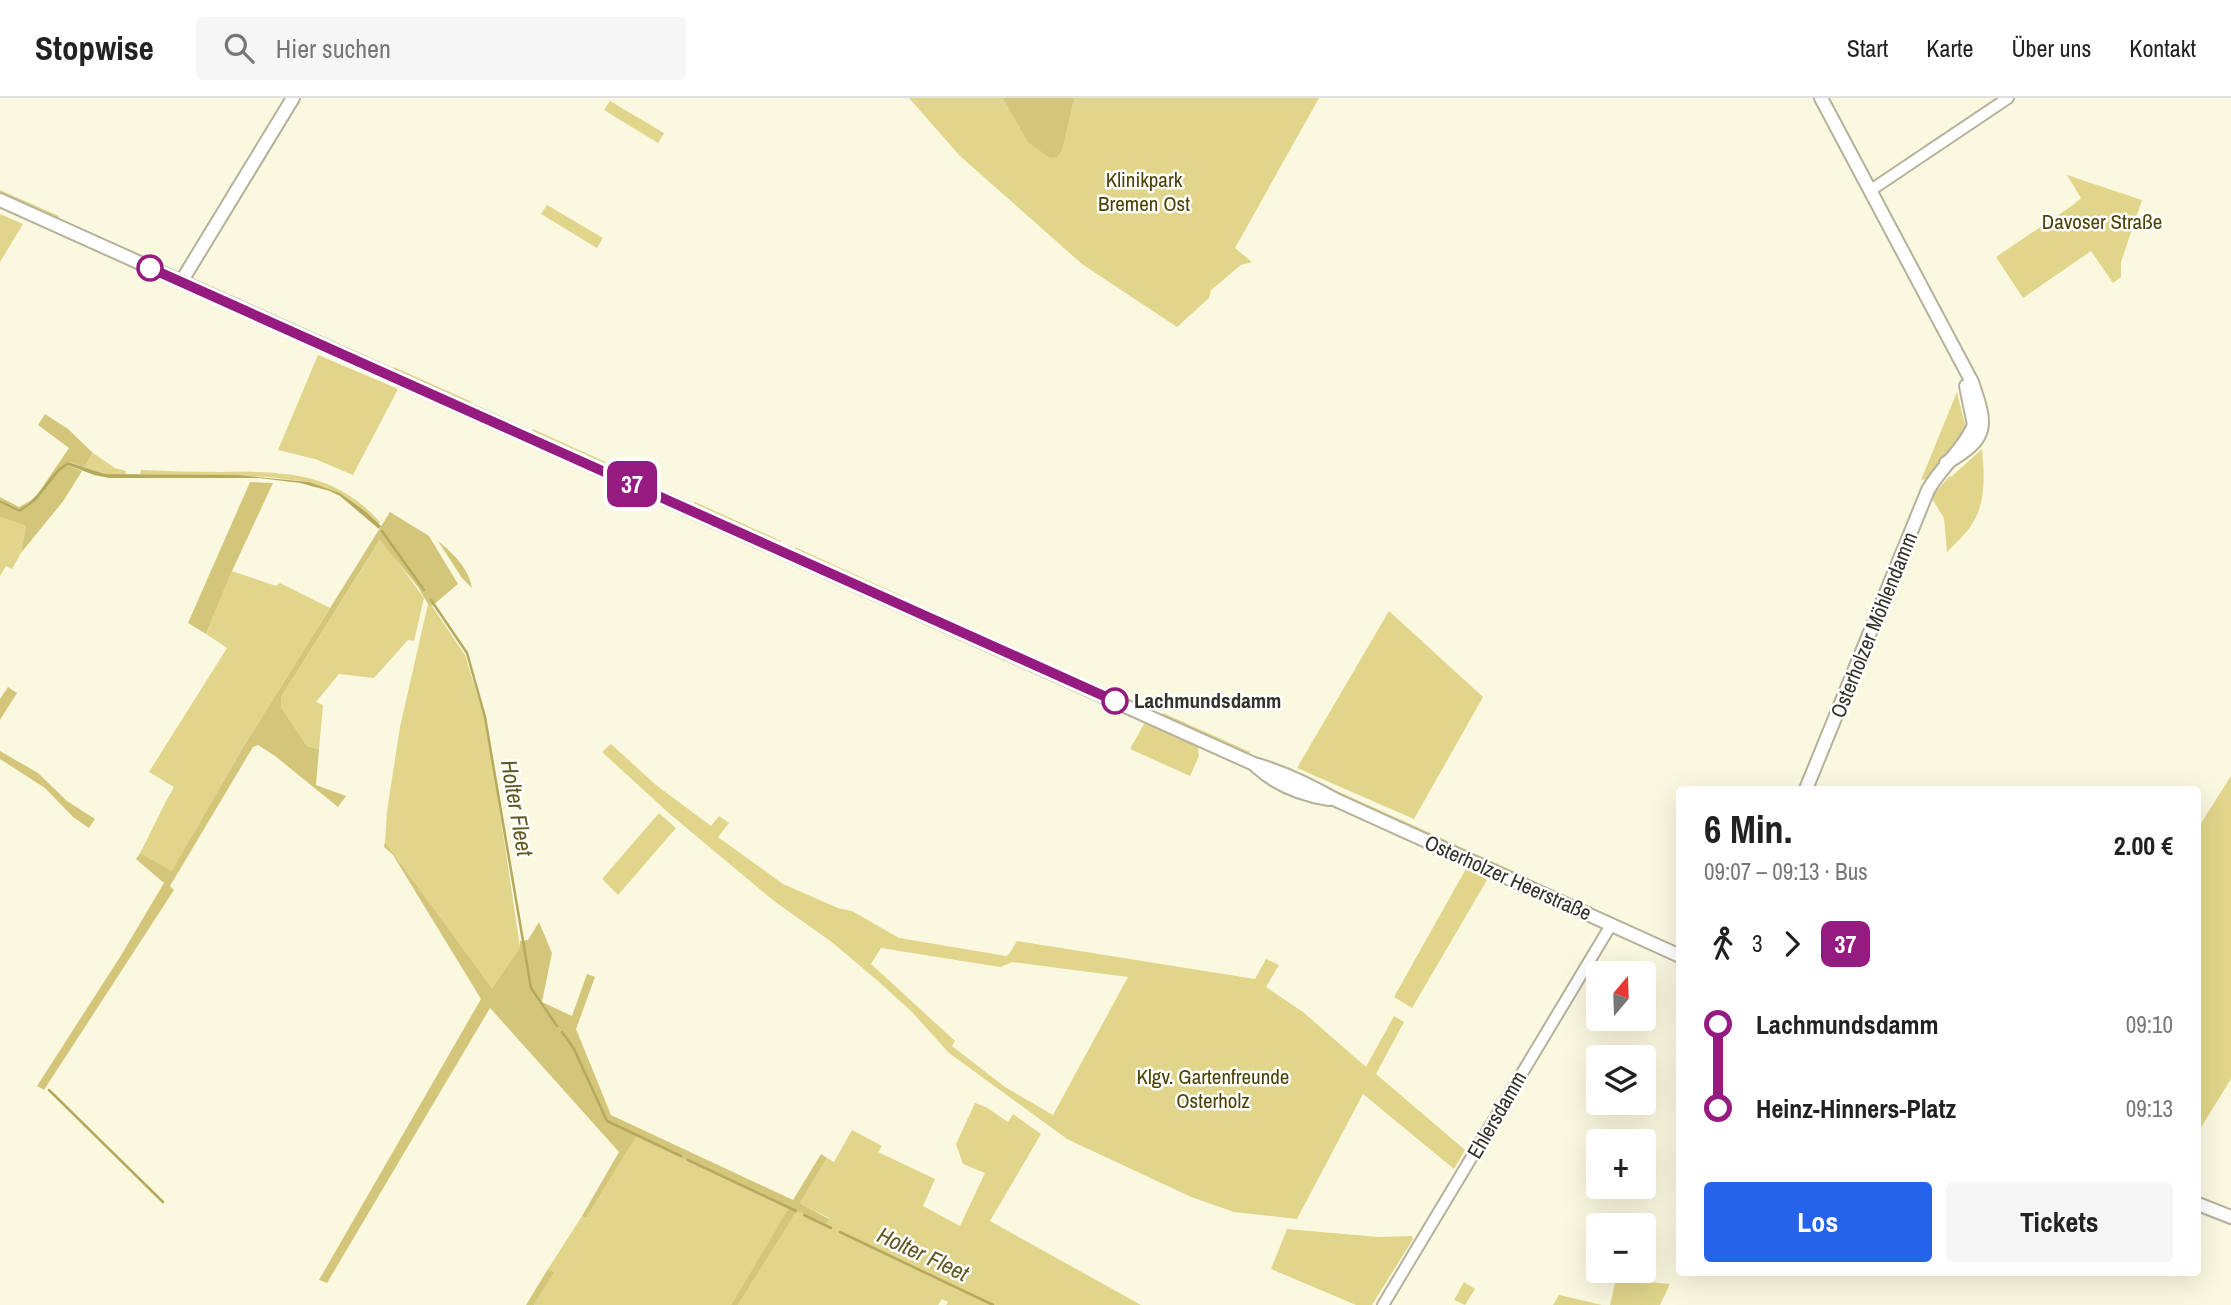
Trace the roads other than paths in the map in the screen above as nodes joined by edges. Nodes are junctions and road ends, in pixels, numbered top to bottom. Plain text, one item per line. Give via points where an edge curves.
1 (293, 98) edge
2 (1821, 98) edge
3 (2008, 98) edge
4 (1871, 190) junction
5 (0, 200) edge
6 (181, 282) junction
7 (1807, 786) edge
8 (1611, 925) junction
9 (1676, 954) edge
10 (2201, 1205) edge
11 (2231, 1217) edge
12 (1383, 1305) edge

1 - 6 main road
2 - 4 main road
3 - 4 street
4 - 7 main road, Osterholzer Möhlendamm via 1983,412 1980,435 1946,463 1928,490
5 - 6 main road, Osterholzer Heerstraße
6 - 8 main road, Osterholzer Heerstraße via 1296,779
8 - 9 main road, Osterholzer Heerstraße
8 - 12 street, Ehlersdamm
10 - 11 main road

